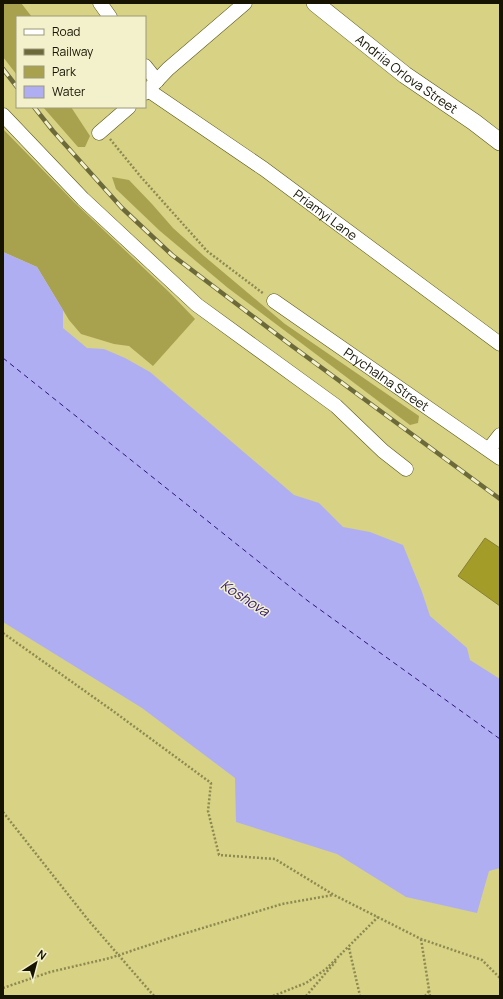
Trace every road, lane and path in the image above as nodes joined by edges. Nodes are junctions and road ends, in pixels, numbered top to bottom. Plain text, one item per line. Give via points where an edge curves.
1 (100, 3) edge
2 (245, 3) edge
3 (315, 3) edge
4 (109, 16) edge
5 (146, 70) edge
6 (150, 88) edge
7 (128, 108) edge
8 (3, 115) edge
9 (101, 132) joint
10 (500, 142) edge
11 (274, 301) joint
12 (500, 344) edge
13 (500, 435) edge
14 (495, 453) edge
15 (406, 469) dead end
16 (3, 633) edge
17 (3, 812) edge
18 (334, 895) junction
19 (378, 917) junction
20 (421, 939) junction
21 (349, 947) junction
22 (119, 955) junction
23 (500, 978) edge
24 (3, 988) edge
25 (429, 990) junction
26 (154, 996) edge
27 (273, 996) edge
28 (306, 996) edge
29 (360, 996) edge
30 (425, 996) edge
31 (430, 996) edge

1 - 4 street
2 - 6 street via 168,69
3 - 10 street, Andriia Orlova Street via 405,75
5 - 6 street, Priamyi Lane
6 - 12 street, Priamyi Lane
7 - 9 street
8 - 15 street via 83,199 197,305 336,406 383,452
9 - 11 path via 207,251
11 - 14 street, Prychalna Street
13 - 14 street
16 - 18 path via 211,783 208,811 219,855 275,859
17 - 22 path
18 - 19 path
18 - 22 path via 282,904
19 - 20 path
19 - 21 path
20 - 23 path via 482,960
20 - 25 path
21 - 27 path via 326,969 306,983
21 - 28 path
21 - 29 path
22 - 24 path via 50,972
22 - 26 path
25 - 30 path
25 - 31 path

